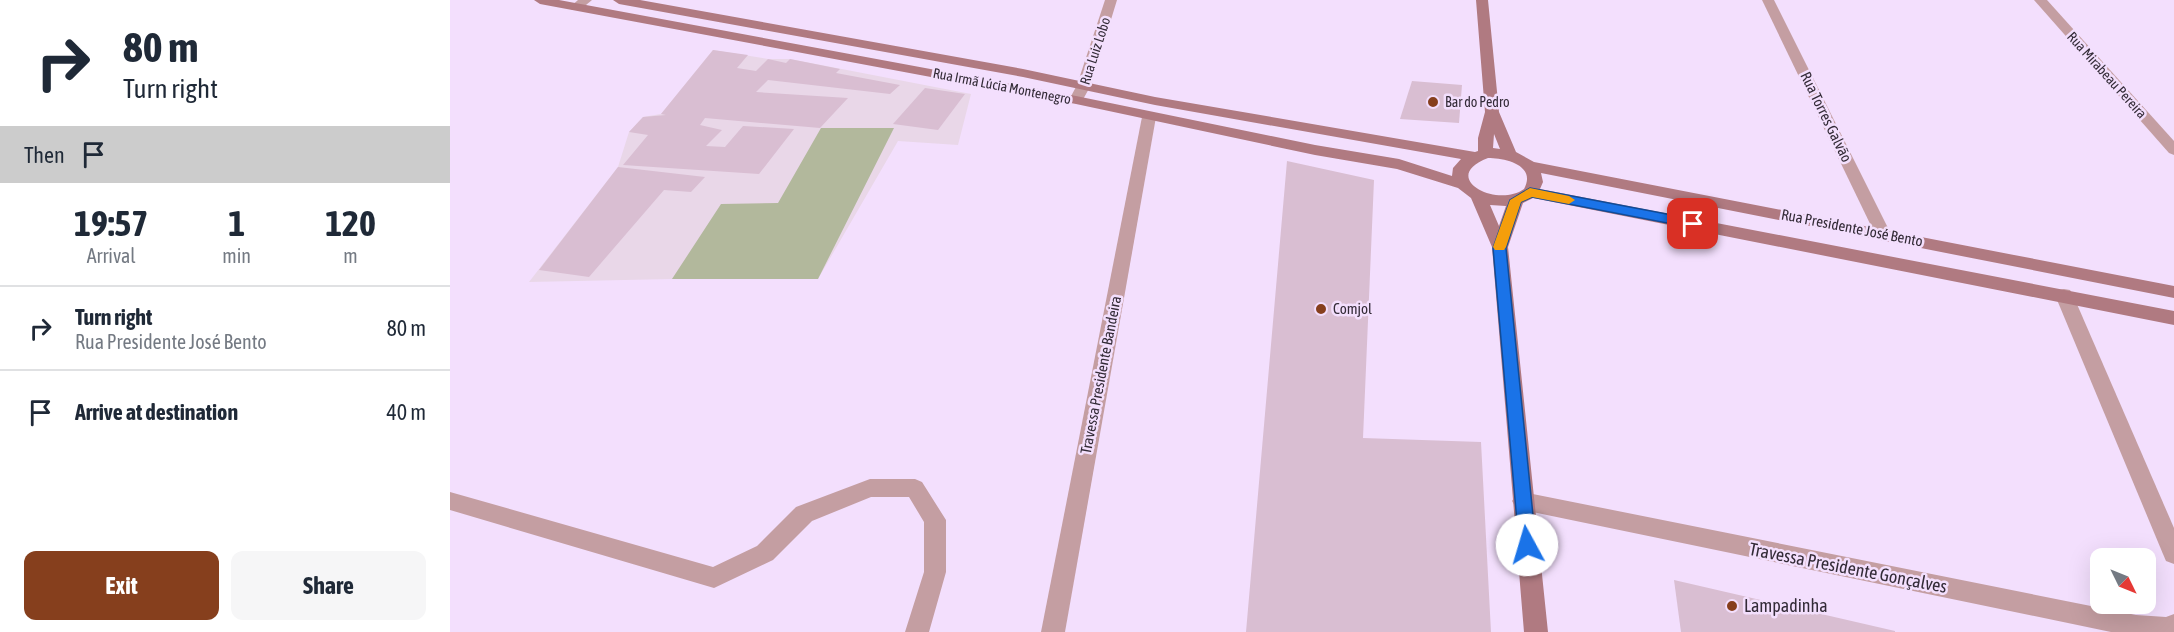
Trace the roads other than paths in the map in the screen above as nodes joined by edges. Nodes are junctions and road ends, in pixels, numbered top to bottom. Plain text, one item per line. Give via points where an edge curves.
1 (540, 0) edge
2 (618, 0) edge
3 (1111, 0) edge
4 (1482, 0) edge
5 (1768, 0) edge
6 (2040, 0) edge
7 (581, 3) edge
8 (1084, 85) junction
9 (1076, 100) junction
10 (1492, 112) junction
11 (1149, 117) junction
12 (2174, 150) edge
13 (1480, 154) junction
14 (1510, 155) junction
15 (1530, 166) junction
16 (1461, 184) junction
17 (1523, 196) junction
18 (1478, 197) junction
19 (1883, 234) junction
20 (1500, 248) junction
21 (2174, 292) edge
22 (2064, 295) junction
23 (2174, 318) edge
24 (450, 501) edge
25 (1523, 501) junction
26 (2174, 554) edge
27 (2174, 625) edge
28 (917, 632) edge
29 (1053, 632) edge
30 (1536, 632) edge

1 - 7 street, Rua Irmã Lúcia Montenegro
2 - 8 street, Rua Irmã Lúcia Montenegro
3 - 8 street, Rua Luiz Lobo
4 - 10 street
5 - 19 street, Rua Torres Galvão
6 - 12 street, Rua Mirabeau Pereira
7 - 9 street, Rua Irmã Lúcia Montenegro via 675,27
8 - 9 street, Rua Luiz Lobo
8 - 13 street, Rua Irmã Lúcia Montenegro via 1155,101
9 - 11 street, Rua Irmã Lúcia Montenegro
10 - 13 street
10 - 14 street
11 - 16 street, Rua Irmã Lúcia Montenegro via 1399,164
11 - 29 street, Travessa Presidente Bandeira
13 - 14 street
13 - 16 street via 1460,167
14 - 15 street
15 - 17 street via 1536,182
15 - 19 street, Rua Presidente José Bento
16 - 18 street
17 - 18 street via 1504,202
17 - 20 street
17 - 22 street, Rua Presidente José Bento
18 - 20 street
19 - 21 street, Rua Presidente José Bento
20 - 25 street
22 - 23 street, Rua Presidente José Bento
22 - 26 street
24 - 28 street via 714,578 765,553 804,514 870,488 915,488 934,520 935,572
25 - 27 street, Travessa Presidente Gonçalves via 2136,626
25 - 30 street

